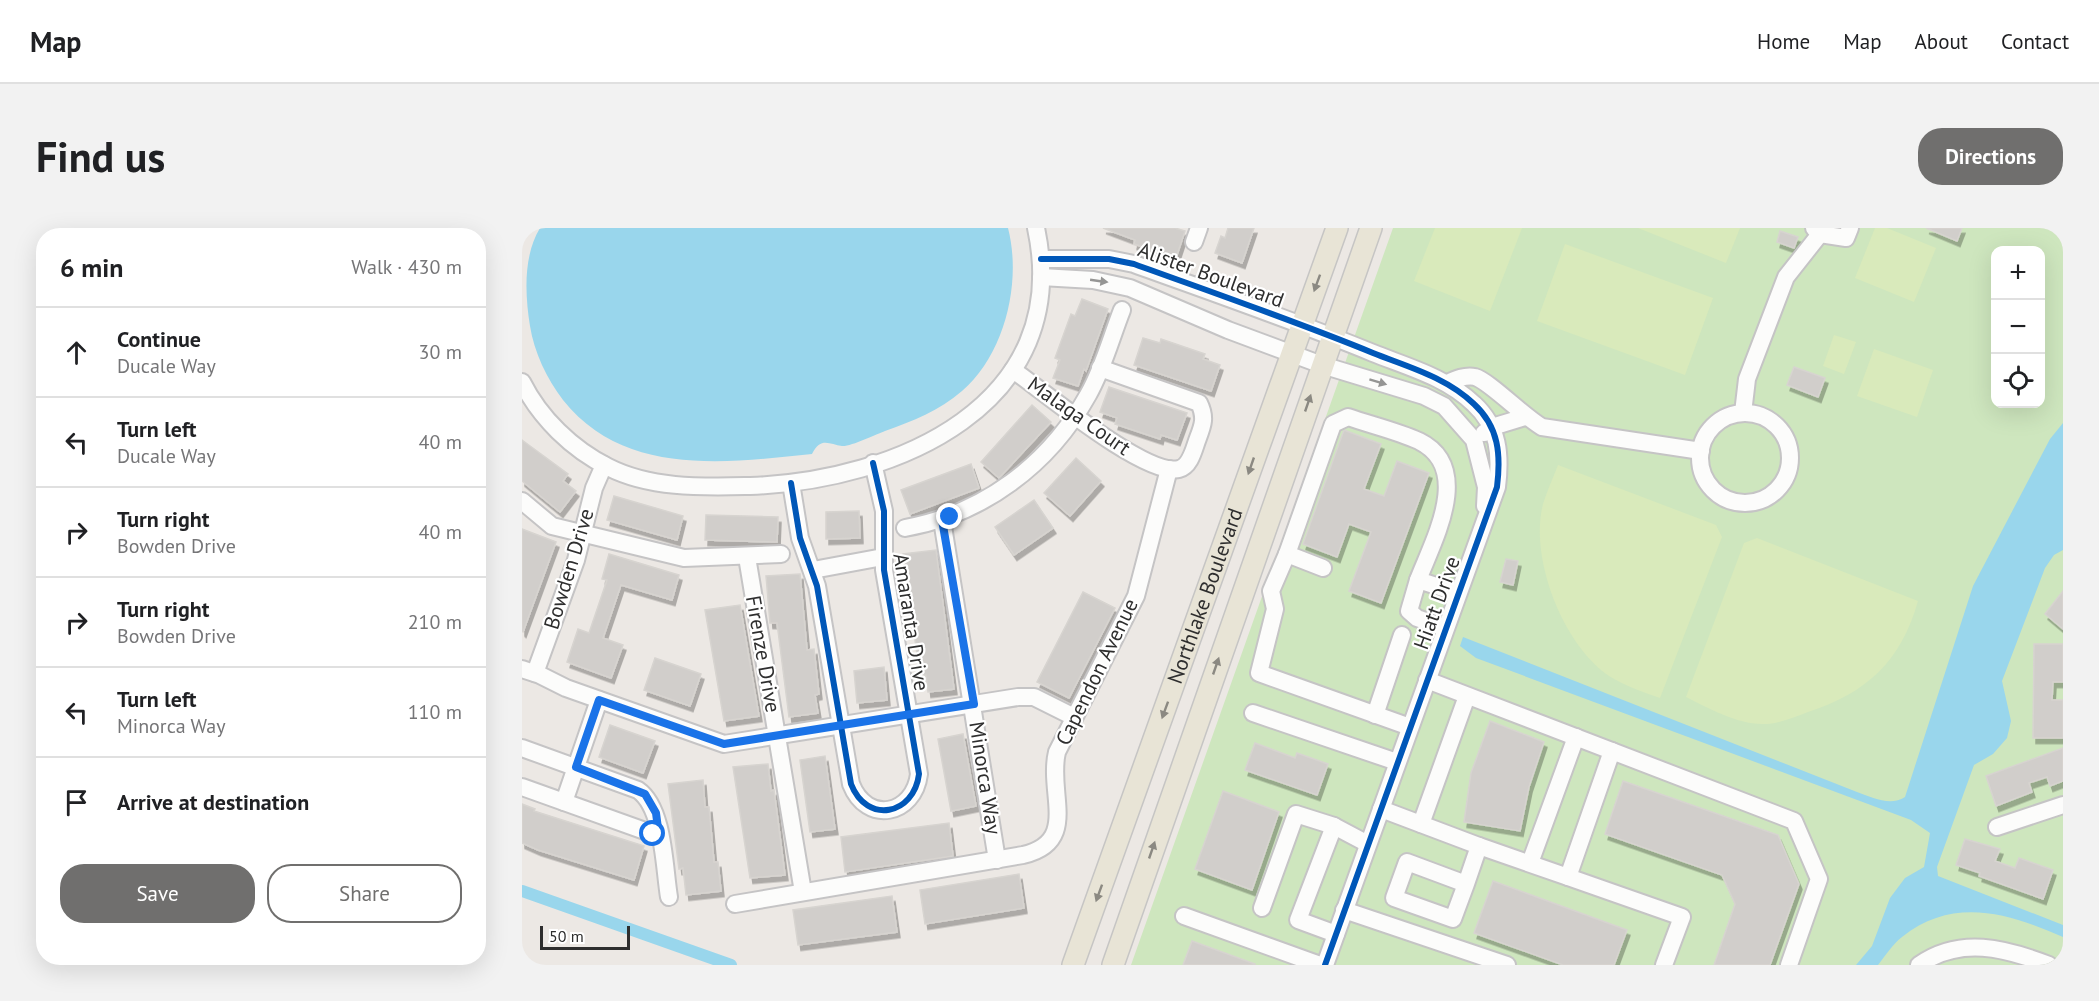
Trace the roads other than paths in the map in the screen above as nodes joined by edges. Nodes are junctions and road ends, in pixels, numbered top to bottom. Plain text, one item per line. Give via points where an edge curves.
1 (1036, 228) edge
2 (1337, 228) edge
3 (1371, 228) edge
4 (1850, 228) edge
5 (1817, 231) edge
6 (1041, 268) junction
7 (1122, 310) dead end
8 (1301, 325) junction
9 (1332, 336) junction
10 (1291, 352) junction
11 (1322, 365) junction
12 (1100, 368) junction
13 (1014, 370) junction
14 (522, 382) edge
15 (1448, 383) junction
16 (1743, 413) junction
17 (1075, 414) junction
18 (1524, 417) junction
19 (1492, 427) junction
20 (1474, 440) junction
21 (1701, 451) junction
22 (873, 463) junction
23 (604, 465) junction
24 (1169, 469) junction
25 (791, 483) junction
26 (522, 501) edge
27 (1484, 519) junction
28 (942, 520) junction
29 (905, 528) dead end
30 (583, 533) junction
31 (781, 554) dead end
32 (1287, 554) junction
33 (747, 557) junction
34 (883, 557) junction
35 (1323, 568) dead end
36 (813, 570) junction
37 (1419, 580) junction
38 (1458, 593) junction
39 (1446, 628) junction
40 (1402, 635) dead end
41 (529, 671) edge
42 (1427, 680) junction
43 (1467, 696) junction
44 (599, 700) junction
45 (974, 704) junction
46 (1253, 713) dead end
47 (909, 715) junction
48 (1375, 715) junction
49 (1074, 717) junction
50 (841, 726) junction
51 (1410, 727) junction
52 (777, 734) junction
53 (1576, 737) junction
54 (522, 748) edge
55 (1612, 751) junction
56 (1397, 762) junction
57 (576, 767) junction
58 (522, 787) edge
59 (564, 802) junction
60 (2063, 806) edge
61 (1382, 809) junction
62 (1421, 824) junction
63 (1334, 826) junction
64 (1996, 827) dead end
65 (659, 836) junction
66 (1368, 844) junction
67 (1479, 846) junction
68 (997, 860) junction
69 (1530, 863) junction
70 (1568, 877) junction
71 (1466, 884) dead end
72 (803, 892) junction
73 (669, 897) dead end
74 (735, 904) dead end
75 (1262, 908) dead end
76 (1344, 910) junction
77 (1184, 916) dead end
78 (1336, 934) junction
79 (1073, 965) edge
80 (1113, 965) edge
81 (1320, 965) edge
82 (1325, 965) edge
83 (1507, 965) edge
84 (1664, 965) edge
85 (1789, 965) edge
86 (1919, 965) edge
87 (2049, 965) edge

1 - 6 street
2 -> 8 main road, Northlake Boulevard
3 - 9 main road, Northlake Boulevard
4 - 5 street via 1846,238
5 - 16 street via 1786,277 1747,379
6 - 8 street, Alister Boulevard via 1109,259 1134,264
6 -> 10 street, Alister Boulevard via 1130,288
6 - 13 street via 1035,320
7 - 12 street
8 - 9 street, Alister Boulevard
8 - 10 main road, Northlake Boulevard
9 - 11 main road, Northlake Boulevard
9 - 15 street, Hiatt Drive
10 - 11 street, Alister Boulevard
10 -> 79 main road, Northlake Boulevard
11 -> 20 street, Hiatt Drive via 1424,396 1444,406
80 -> 11 main road, Northlake Boulevard
12 - 17 street
12 - 24 street via 1199,404 1204,419 1191,457 1183,467
13 - 17 street, Malaga Court
13 - 22 street via 989,400 961,424 920,447
14 - 23 street via 536,406 562,434
15 - 18 street via 1473,376
15 - 19 street, Hiatt Drive via 1476,405
16 - 21 street via 1723,419 1711,429
16 - 21 street via 1766,418 1778,427 1787,442 1790,462 1777,489 1764,499 1747,503 1721,496 1706,479
17 - 24 street, Malaga Court via 1111,443
17 - 28 street via 1040,456 1006,487
18 - 19 street
18 - 21 street via 1542,427
19 - 20 street
19 - 27 street, Hiatt Drive via 1500,462 1497,487
20 - 27 street, Hiatt Drive via 1486,487
22 - 25 street
22 - 34 street, Amaranta Drive via 884,511
23 - 25 street via 624,474 673,485 722,488
23 - 30 street, Bowden Drive
24 - 49 street, Capendon Avenue via 1136,596
25 - 36 street, Amaranta Drive via 800,538
26 - 30 street via 552,526
27 - 38 street, Hiatt Drive
28 - 29 street
28 - 45 street, Minorca Way
30 - 33 street via 684,558
30 - 41 street, Bowden Drive
31 - 33 street
32 - 35 street
32 - 37 street via 1333,424 1348,417 1420,442 1444,470 1447,502
32 - 48 street via 1271,591 1275,609 1259,673
33 - 52 street, Firenze Drive
34 - 36 street
34 - 47 street, Amaranta Drive
36 - 50 street, Amaranta Drive
37 - 38 street
37 - 39 street via 1409,611 1417,618
38 - 39 street, Hiatt Drive
39 - 42 street, Hiatt Drive
40 - 48 street
41 - 44 street, Bowden Drive
42 - 43 street
42 - 51 street, Hiatt Drive
43 - 53 street
43 - 62 street
44 - 52 street, Bowden Drive via 722,744
44 - 57 street
45 - 47 street, Bowden Drive
45 - 49 street, Bowden Drive via 1026,696
45 - 68 street, Minorca Way
46 - 56 street
47 - 50 street, Bowden Drive
47 - 50 street, Amaranta Drive via 918,780 908,800 887,810 865,805 855,794
48 - 51 street
49 - 68 street, Capendon Avenue via 1054,762 1059,820 1054,837 1034,853
50 - 52 street, Bowden Drive
51 - 56 street, Hiatt Drive
52 - 72 street, Firenze Drive
53 - 55 street
53 - 69 street
54 - 57 street
55 - 70 street
55 - 85 street via 1794,821 1819,879
56 - 61 street, Hiatt Drive
57 - 59 street
57 - 65 street via 645,794 656,813
58 - 59 street
59 - 65 street
60 - 64 street
61 - 62 street
61 - 66 street, Hiatt Drive
62 - 67 street
63 - 66 street
63 - 75 street via 1296,814
63 - 78 street via 1298,920
65 - 73 street
66 - 76 street, Hiatt Drive
67 - 69 street
67 - 71 street
68 - 72 street, Capendon Avenue
69 - 70 street
70 - 84 street via 1682,917
72 - 74 street, Capendon Avenue
76 - 78 street, Hiatt Drive
76 - 83 street
77 - 81 street
78 - 82 street, Hiatt Drive
86 - 87 street via 1940,953 1971,946 1992,947

